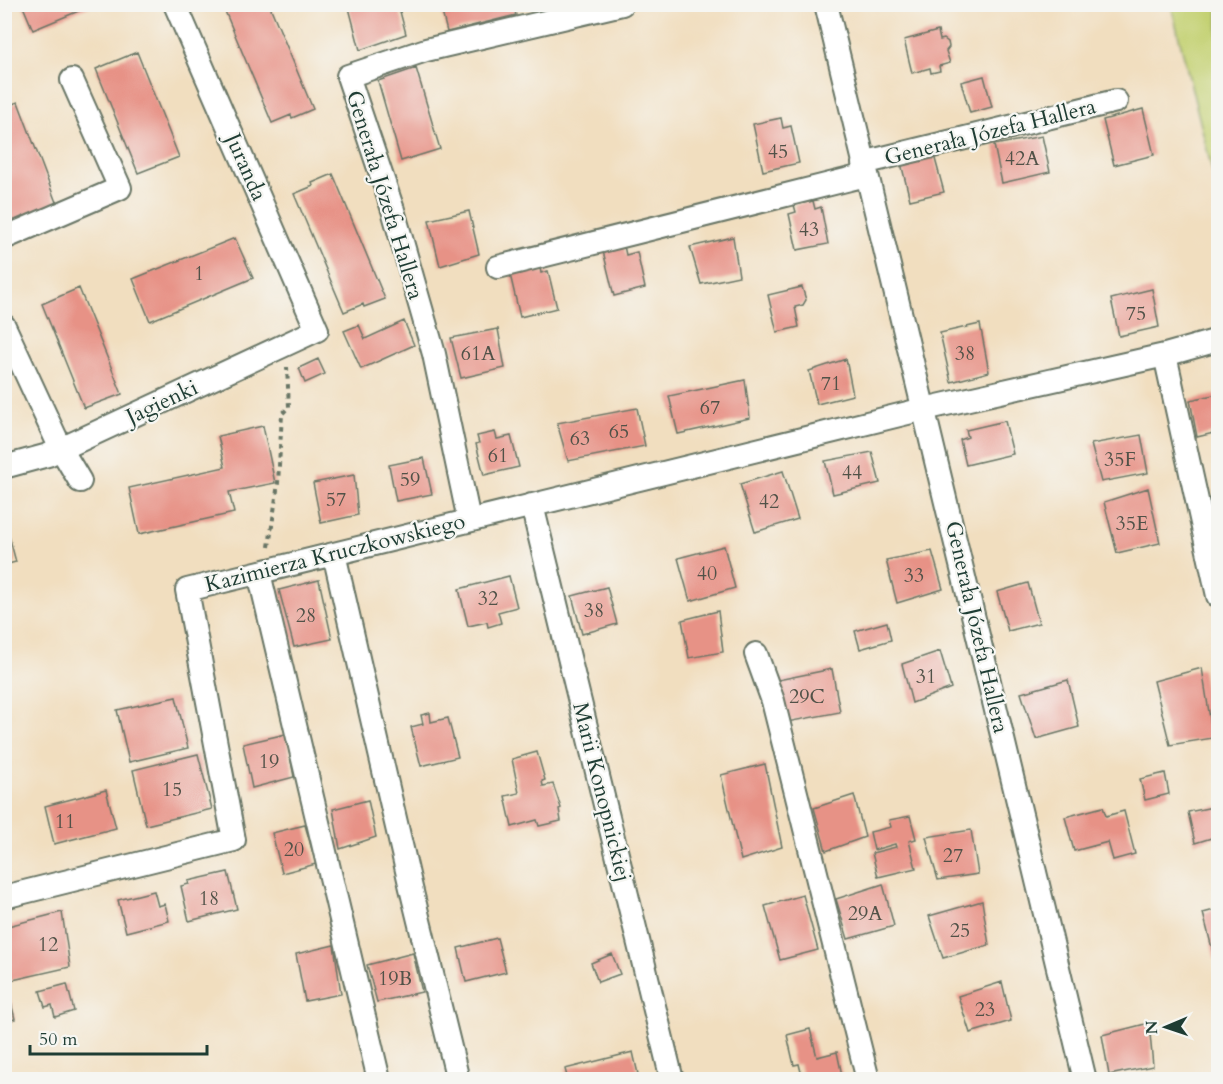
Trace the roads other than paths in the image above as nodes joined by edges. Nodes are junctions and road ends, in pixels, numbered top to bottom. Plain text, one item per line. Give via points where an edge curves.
1 (175, 4) edge
2 (622, 4) edge
3 (826, 4) edge
4 (72, 80) dead end
5 (1116, 101) dead end
6 (865, 169) junction
7 (4, 238) edge
8 (498, 267) dead end
9 (4, 327) edge
10 (317, 330) joint
11 (1218, 340) edge
12 (1165, 355) junction
13 (924, 409) junction
14 (61, 449) junction
15 (4, 467) edge
16 (80, 481) dead end
17 (532, 505) junction
18 (469, 520) junction
19 (334, 554) junction
20 (263, 573) junction
21 (1218, 596) edge
22 (756, 654) dead end
23 (4, 897) edge
24 (380, 1080) edge
25 (458, 1080) edge
26 (672, 1080) edge
27 (868, 1080) edge
28 (1085, 1080) edge

1 - 10 street, Juranda
2 - 18 street, Generała Józefa Hallera via 426,50 348,75 393,210 434,354
3 - 6 street, Generała Józefa Hallera
4 - 7 street via 120,188
5 - 6 street, Generała Józefa Hallera
6 - 8 street, Generała Józefa Hallera via 752,205
6 - 13 street, Generała Józefa Hallera
9 - 14 street
10 - 14 street, Jagienki
11 - 12 street, Kazimierza Kruczkowskiego
12 - 13 street, Kazimierza Kruczkowskiego
12 - 21 street
13 - 17 street, Kazimierza Kruczkowskiego
13 - 28 street, Generała Józefa Hallera
14 - 15 street, Jagienki
14 - 16 street
17 - 18 street, Kazimierza Kruczkowskiego
17 - 26 street, Marii Konopnickiej
18 - 19 street, Kazimierza Kruczkowskiego
19 - 20 street, Kazimierza Kruczkowskiego
19 - 25 street
20 - 23 street, Kazimierza Kruczkowskiego via 187,590 234,840
20 - 24 street
22 - 27 street via 778,720

